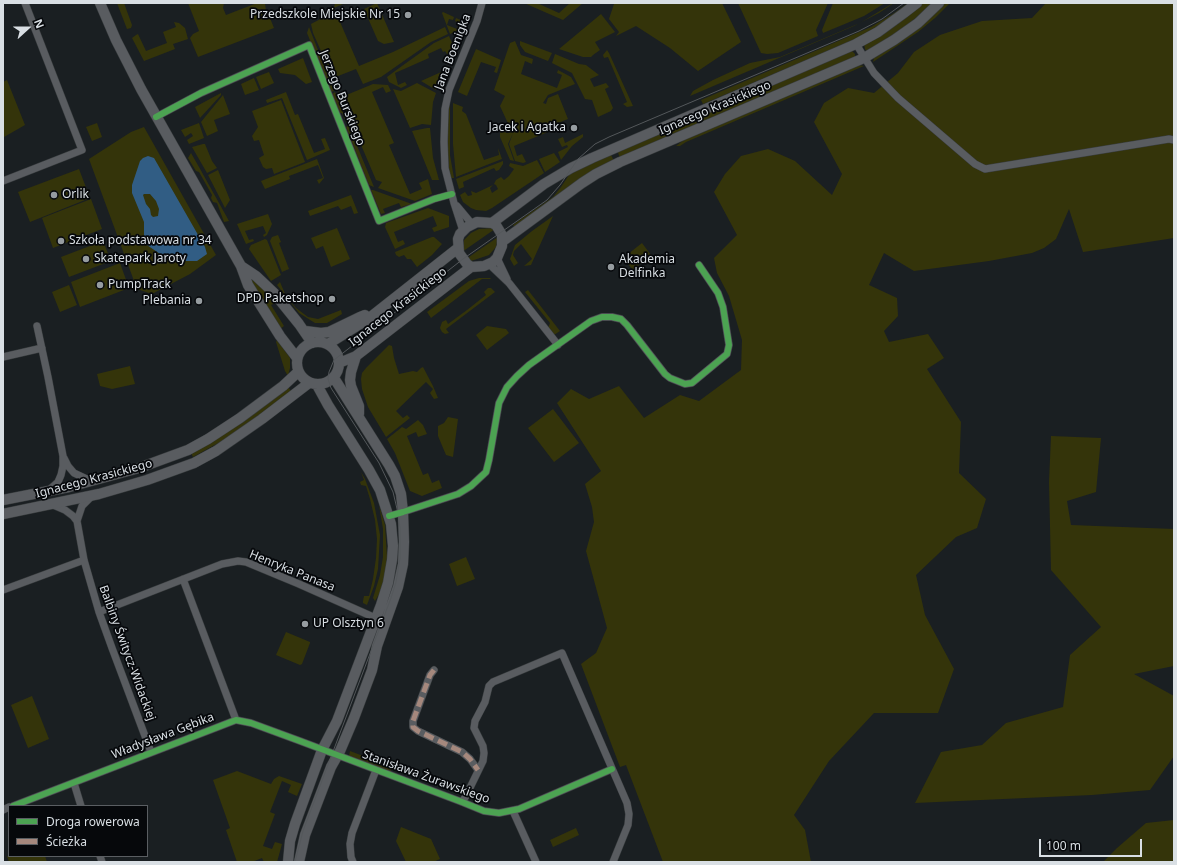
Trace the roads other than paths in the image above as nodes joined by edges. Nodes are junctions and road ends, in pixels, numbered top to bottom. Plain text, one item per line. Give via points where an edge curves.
1 (25, 3) edge
2 (482, 3) edge
3 (916, 3) edge
4 (939, 3) edge
5 (102, 5) edge
6 (856, 44) junction
7 (864, 58) junction
8 (156, 117) junction
9 (1174, 140) edge
10 (3, 181) edge
11 (452, 194) junction
12 (454, 203) junction
13 (492, 222) junction
14 (472, 224) junction
15 (463, 231) junction
16 (503, 241) junction
17 (458, 248) junction
18 (493, 261) junction
19 (699, 265) dead end
20 (241, 266) junction
21 (471, 267) junction
22 (375, 313) junction
23 (36, 326) dead end
24 (305, 331) junction
25 (312, 343) junction
26 (328, 344) junction
27 (558, 344) junction
28 (42, 348) junction
29 (356, 356) junction
30 (3, 357) edge
31 (297, 358) junction
32 (339, 363) junction
33 (298, 372) junction
34 (334, 378) junction
35 (313, 384) junction
36 (360, 419) junction
37 (63, 456) junction
38 (170, 457) junction
39 (175, 470) junction
40 (92, 481) junction
41 (48, 491) junction
42 (94, 494) junction
43 (3, 500) edge
44 (51, 504) junction
45 (403, 512) junction
46 (3, 514) edge
47 (389, 516) junction
48 (77, 521) junction
49 (84, 560) junction
50 (183, 580) junction
51 (3, 590) edge
52 (99, 612) junction
53 (381, 620) junction
54 (434, 670) dead end
55 (236, 720) junction
56 (322, 750) junction
57 (151, 752) junction
58 (337, 756) junction
59 (612, 769) junction
60 (376, 770) junction
61 (478, 770) junction
62 (74, 783) junction
63 (462, 802) junction
64 (16, 805) edge
65 (81, 805) edge
66 (513, 811) junction
67 (288, 862) edge
68 (298, 862) edge
69 (353, 862) edge
70 (536, 862) edge
71 (613, 862) edge

1 - 10 street via 82,150
2 - 11 street, Jana Boenigka via 449,90 445,109 446,168
3 - 6 main road, Ignacego Krasickiego via 878,32
4 - 7 main road, Ignacego Krasickiego via 918,23
5 - 8 main road via 116,40
6 - 7 street
6 - 13 main road, Ignacego Krasickiego via 592,158 544,184
7 - 9 street via 874,73 898,98 975,164 985,169
7 - 16 main road, Ignacego Krasickiego via 603,171 582,183
8 - 11 street, Jerzego Burskiego via 201,93 308,45 379,220 434,198
8 - 20 main road
11 - 12 street, Jana Boenigka
12 - 14 street, Jana Boenigka
12 - 15 street, Jana Boenigka
13 - 14 main road
13 - 16 main road via 499,228
14 - 15 main road
15 - 17 main road via 458,239
16 - 18 main road via 501,251
17 - 21 main road via 463,259
17 - 22 main road, Ignacego Krasickiego
18 - 21 main road
18 - 27 street
19 - 27 street via 718,293 729,345 727,354 692,383 685,384 665,374 621,319 602,317 591,321
20 - 24 main road via 274,293
20 - 31 main road via 246,283
21 - 29 main road, Ignacego Krasickiego
22 - 24 main road via 360,316 329,332
22 - 26 main road, Ignacego Krasickiego
23 - 28 street
24 - 25 main road
25 - 26 main road
25 - 31 main road via 302,349
26 - 32 main road via 337,353
27 - 45 street via 529,365 507,387 499,403 486,472 472,486 458,494
28 - 30 street
28 - 37 street
29 - 32 main road, Ignacego Krasickiego
29 - 36 main road via 350,380 359,406
31 - 33 main road
32 - 34 main road
33 - 35 main road
33 - 38 main road, Ignacego Krasickiego via 240,418 208,439
34 - 35 main road via 326,383
34 - 36 main road
35 - 39 main road, Ignacego Krasickiego via 216,450 194,463
35 - 47 main road via 369,470 380,490
36 - 45 main road via 395,476
37 - 40 street via 74,473
37 - 41 street via 61,476
38 - 39 main road via 175,464
38 - 40 main road, Ignacego Krasickiego
39 - 42 main road, Ignacego Krasickiego
40 - 41 main road, Ignacego Krasickiego
41 - 43 main road, Ignacego Krasickiego
42 - 44 main road, Ignacego Krasickiego
42 - 48 street via 82,506
44 - 46 main road, Ignacego Krasickiego
44 - 48 street via 65,510
45 - 47 street
45 - 53 main road via 403,564 398,587
47 - 53 main road via 392,560
48 - 49 street, Balbiny Świtycz-Widackiej
49 - 51 street
49 - 52 street, Balbiny Świtycz-Widackiej
50 - 52 street, Henryka Panasa
50 - 53 street, Henryka Panasa via 222,564 246,562
50 - 55 street
52 - 57 street, Balbiny Świtycz-Widackiej
53 - 56 main road
53 - 58 main road via 372,670
54 - 61 street via 413,721 413,727 462,752
55 - 56 street
55 - 57 street, Władysława Gębika
56 - 58 street, Stanisława Żurawskiego
56 - 67 main road via 295,824
57 - 62 street, Władysława Gębika
58 - 60 street, Stanisława Żurawskiego
58 - 68 main road via 305,835
59 - 61 street, Stanisława Żurawskiego via 562,653 489,686 474,728 484,753
59 - 66 street, Stanisława Żurawskiego
59 - 71 street via 627,803 629,814 628,825
60 - 63 street, Stanisława Żurawskiego
60 - 69 street via 352,833 350,844
61 - 63 street, Stanisława Żurawskiego
62 - 64 street, Władysława Gębika
62 - 65 street
63 - 66 street, Stanisława Żurawskiego via 484,811
66 - 70 street

